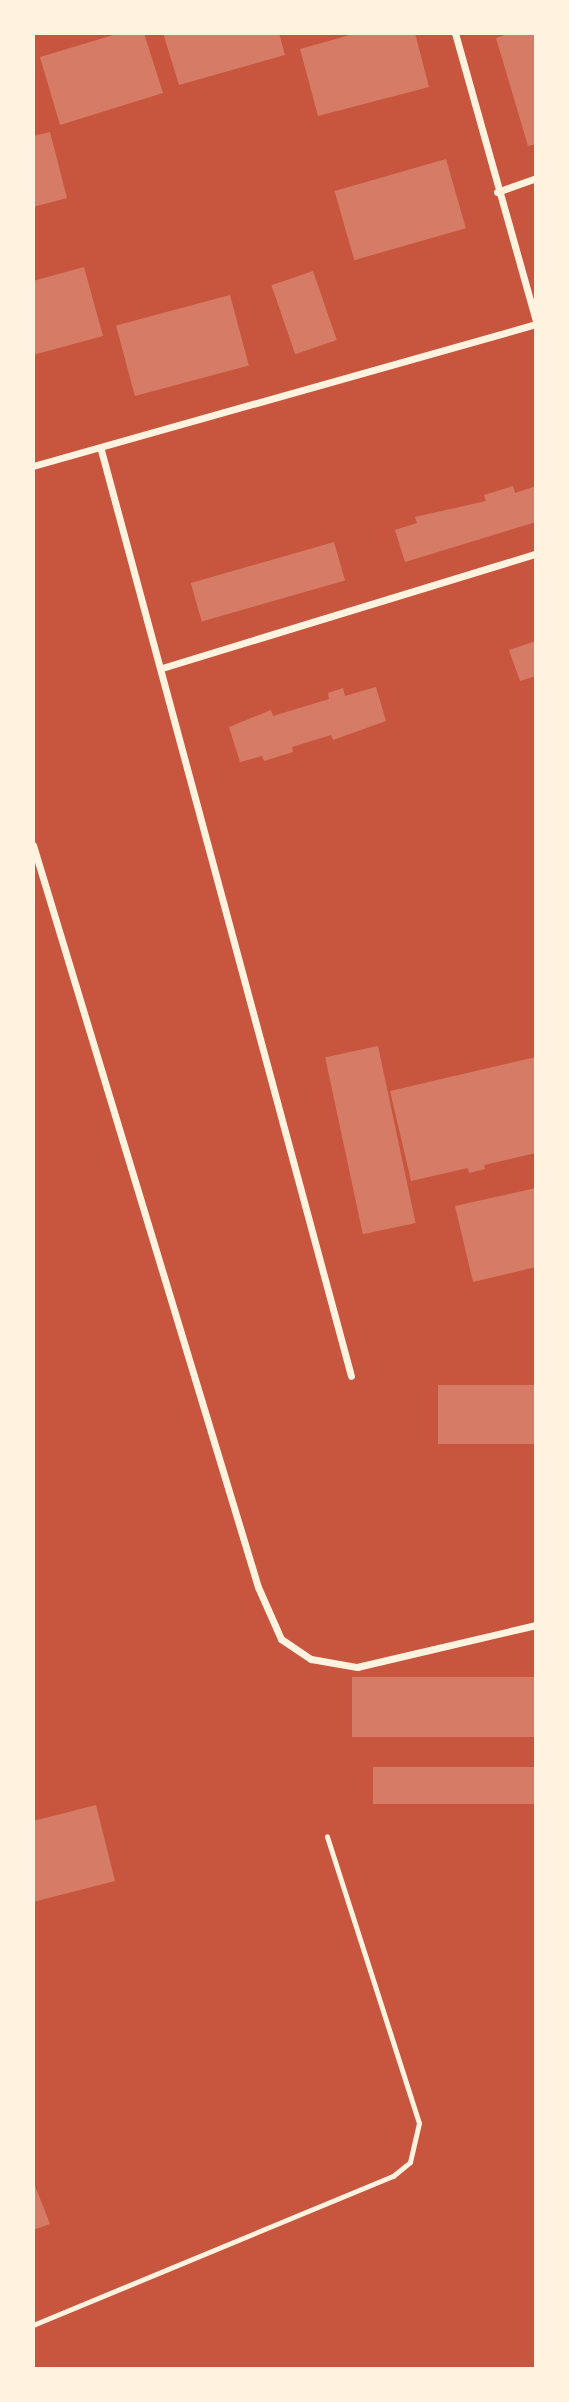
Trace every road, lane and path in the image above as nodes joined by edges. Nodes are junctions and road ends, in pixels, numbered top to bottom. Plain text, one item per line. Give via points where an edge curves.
1 (455, 33) edge
2 (536, 178) edge
3 (497, 192) junction
4 (536, 323) edge
5 (101, 450) junction
6 (33, 466) edge
7 (536, 554) edge
8 (162, 668) junction
9 (33, 845) edge
10 (351, 1376) dead end
11 (536, 1625) edge
12 (327, 1836) dead end
13 (33, 2325) edge

1 - 3 street
2 - 3 street
3 - 4 street
4 - 5 street
5 - 6 street
5 - 8 street
7 - 8 street
8 - 10 street
9 - 11 street via 258,1587 281,1639 311,1659 357,1667
12 - 13 lane via 419,2123 410,2162 380,2181

